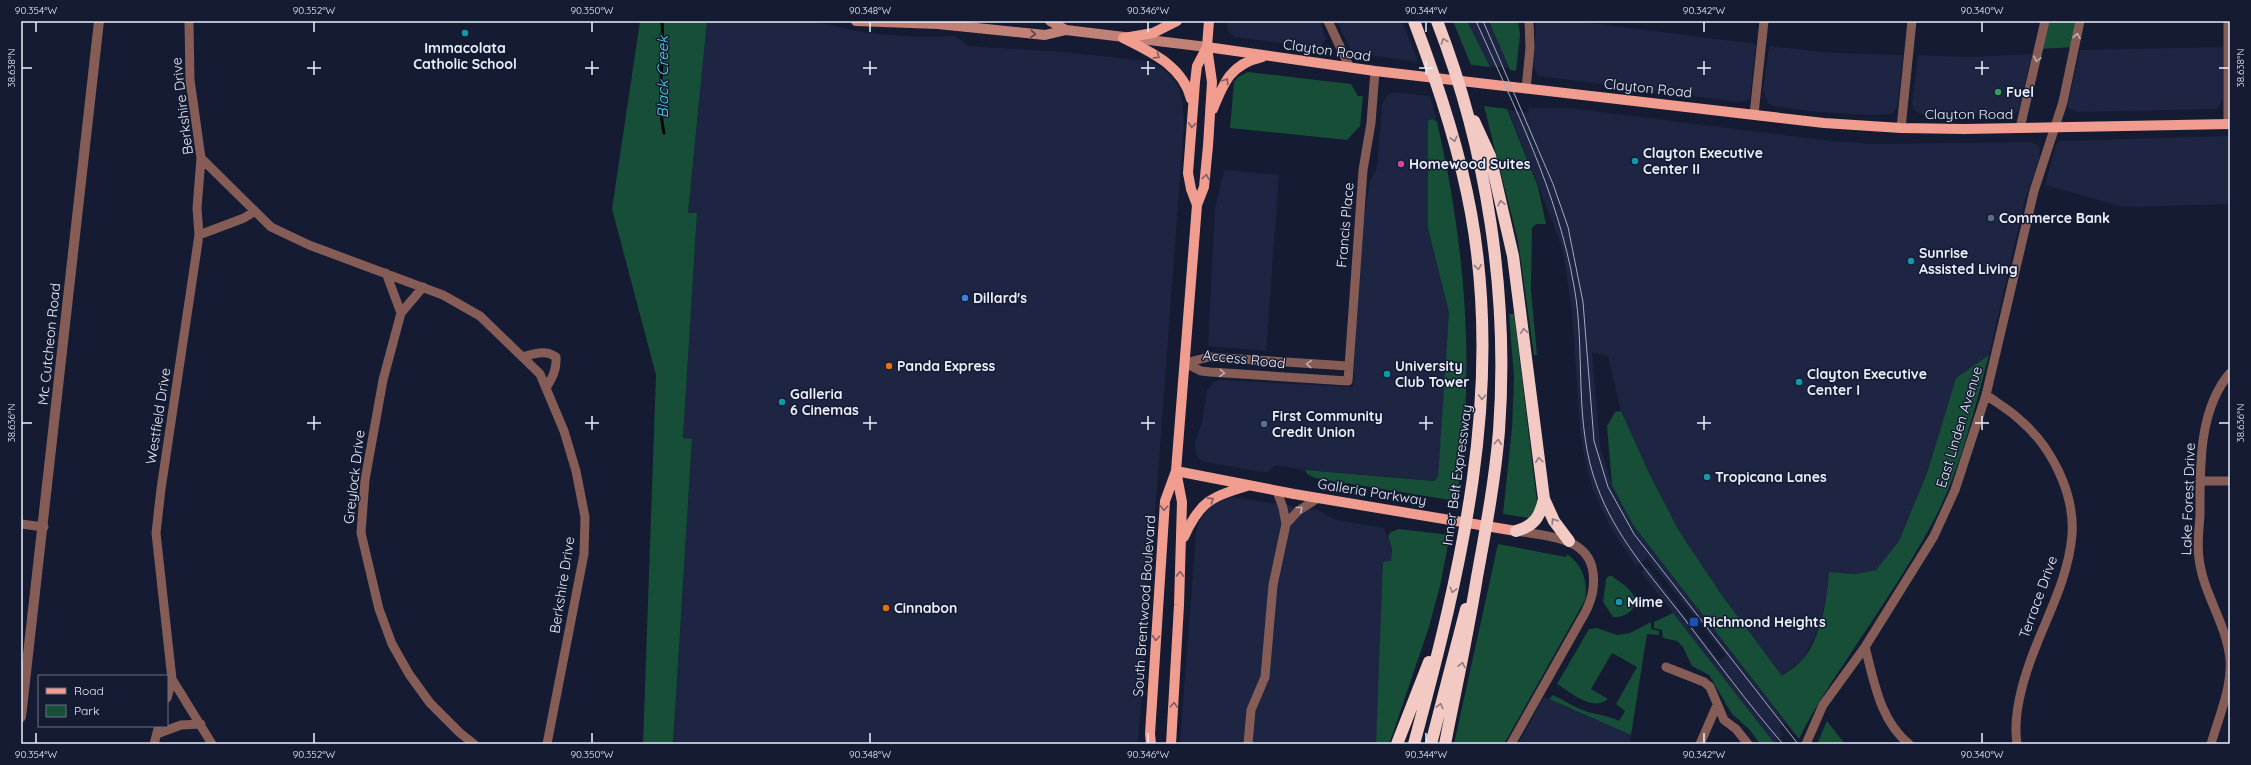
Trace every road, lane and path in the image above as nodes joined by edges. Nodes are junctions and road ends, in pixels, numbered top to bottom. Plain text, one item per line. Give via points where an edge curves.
1 (99, 21) edge
2 (189, 21) edge
3 (856, 21) edge
4 (1050, 21) edge
5 (1177, 21) edge
6 (1209, 21) edge
7 (1328, 21) edge
8 (1414, 21) edge
9 (1437, 21) edge
10 (1529, 21) edge
11 (1764, 21) edge
12 (1912, 21) edge
13 (2045, 21) edge
14 (2080, 21) edge
15 (2228, 21) edge
16 (1066, 30) junction
17 (1123, 38) junction
18 (1207, 47) junction
19 (1266, 56) junction
20 (1350, 68) junction
21 (1375, 71) junction
22 (1526, 88) junction
23 (1465, 104) junction
24 (1193, 107) junction
25 (1754, 114) junction
26 (1210, 116) junction
27 (2229, 124) edge
28 (1901, 128) junction
29 (2020, 128) junction
30 (2054, 128) junction
31 (201, 158) junction
32 (1197, 205) junction
33 (255, 211) junction
34 (199, 235) junction
35 (386, 273) junction
36 (423, 287) junction
37 (401, 313) junction
38 (522, 357) junction
39 (1185, 363) junction
40 (1348, 366) junction
41 (2230, 373) edge
42 (1348, 381) joint
43 (546, 388) junction
44 (1986, 395) junction
45 (1176, 471) junction
46 (2200, 481) junction
47 (2230, 481) edge
48 (1249, 485) junction
49 (1278, 491) junction
50 (1318, 498) junction
51 (1544, 499) junction
52 (21, 524) edge
53 (1286, 524) junction
54 (44, 527) junction
55 (1516, 531) junction
56 (1569, 541) junction
57 (1181, 542) junction
58 (1477, 576) junction
59 (2220, 618) junction
60 (2230, 627) edge
61 (1441, 638) junction
62 (1865, 647) junction
63 (1666, 666) dead end
64 (172, 679) junction
65 (2229, 688) edge
66 (168, 694) edge
67 (1718, 705) junction
68 (21, 717) edge
69 (201, 724) junction
70 (158, 730) edge
71 (154, 744) edge
72 (212, 744) edge
73 (474, 744) edge
74 (547, 744) edge
75 (1151, 744) edge
76 (1171, 744) edge
77 (1248, 744) edge
78 (1397, 744) edge
79 (1414, 744) edge
80 (1430, 744) edge
81 (1444, 744) edge
82 (1511, 744) edge
83 (1700, 744) edge
84 (1748, 744) edge
85 (1806, 744) edge
86 (1909, 744) edge
87 (2017, 744) edge
88 (2211, 744) edge

1 - 54 street, Mc Cutcheon Road
2 - 31 street, Berkshire Drive via 190,80
3 -> 16 main road, Clayton Road via 926,24 1045,35
4 - 16 main road, Clayton Road
5 - 17 main road via 1153,33
6 - 18 main road, South Brentwood Boulevard
7 - 20 street
8 -> 61 highway, Inner Belt Expressway via 1444,102 1471,213 1480,285 1482,403 1462,552
23 -> 9 highway
10 - 22 street via 1530,48
11 - 25 street
12 - 28 street
13 -> 29 street
30 -> 14 street, East Linden Avenue via 2063,102
15 - 27 street
16 - 17 main road, Clayton Road
17 - 18 main road, Clayton Road
17 -> 24 main road via 1168,63 1189,89
18 - 19 main road, Clayton Road
18 - 24 main road, South Brentwood Boulevard via 1197,66
18 - 26 main road, South Brentwood Boulevard via 1212,82
19 - 20 main road, Clayton Road
26 -> 19 main road via 1226,79 1234,70 1243,63
20 - 21 main road, Clayton Road
21 - 22 main road, Clayton Road
21 - 40 street, Francis Place via 1371,123 1363,170
22 - 25 main road, Clayton Road
51 -> 23 highway via 1513,256 1490,156
58 -> 23 highway via 1492,494 1500,391 1499,313 1486,196
24 -> 32 main road, South Brentwood Boulevard via 1188,173
25 - 28 main road, Clayton Road via 1824,123
32 -> 26 main road, South Brentwood Boulevard via 1207,173
27 - 30 main road, Clayton Road
28 - 29 main road, Clayton Road
29 - 30 main road, Clayton Road
30 - 44 street, East Linden Avenue via 2034,191
31 - 33 street, Berkshire Drive
31 - 34 street, Westfield Drive via 197,208
32 - 39 main road, South Brentwood Boulevard
33 - 34 street via 244,218
33 - 35 street, Berkshire Drive via 271,227 309,245
34 - 64 street, Westfield Drive via 156,533
35 - 36 street, Berkshire Drive
35 - 37 street
36 - 37 street, Greylock Drive
36 - 38 street, Berkshire Drive via 480,316
37 - 73 street, Greylock Drive via 383,380 365,480 360,533 377,602 392,644 430,703 460,734
38 - 43 street, Berkshire Drive via 540,374
38 - 43 street via 538,353 550,353 556,357 554,376
40 -> 39 street, Access Road via 1209,357
39 -> 42 street, Access Road via 1201,371 1210,372
39 - 45 main road, South Brentwood Boulevard
40 - 42 street, Francis Place
41 - 46 street, Lake Forest Drive via 2223,381 2210,411 2203,442
43 - 74 street, Berkshire Drive via 564,431 576,471 585,517 584,554
44 - 62 street, East Linden Avenue via 1955,490 1934,536
44 - 87 street, Terrace Drive via 2020,420 2045,446 2060,476 2070,507 2072,534 2067,563 2024,680
45 - 48 main road, Galleria Parkway
45 - 57 main road, South Brentwood Boulevard via 1182,494
45 -> 75 main road, South Brentwood Boulevard via 1165,501
46 - 47 street
46 - 59 street, Lake Forest Drive via 2199,558 2210,601
48 - 49 main road, Galleria Parkway
57 -> 48 main road via 1201,506 1212,497
49 - 50 main road, Galleria Parkway
49 - 53 street
53 -> 50 street via 1298,511
50 - 55 main road, Galleria Parkway
51 - 55 highway via 1537,520
56 -> 51 highway via 1554,521
52 - 54 street
53 - 77 street via 1273,585 1265,677 1251,710
54 - 68 street, Mc Cutcheon Road
55 - 56 street, Galleria Parkway
56 - 82 street, Galleria Parkway via 1580,547 1590,560 1594,581 1591,600
76 -> 57 main road, South Brentwood Boulevard
80 -> 58 highway via 1458,636
81 -> 58 highway via 1468,636
59 - 60 street
59 - 65 street, Lake Forest Drive via 2230,659
61 - 78 highway via 1416,693
61 - 79 highway, Inner Belt Expressway
62 - 85 street, East Linden Avenue via 1823,705
62 - 86 street via 1880,703 1889,722
63 - 67 street via 1704,682 1710,687
64 - 66 street
64 - 69 street
65 - 88 street, Lake Forest Drive
67 - 83 street
67 - 84 street via 1724,720 1736,729
69 - 70 street
69 - 72 street
70 - 71 street

